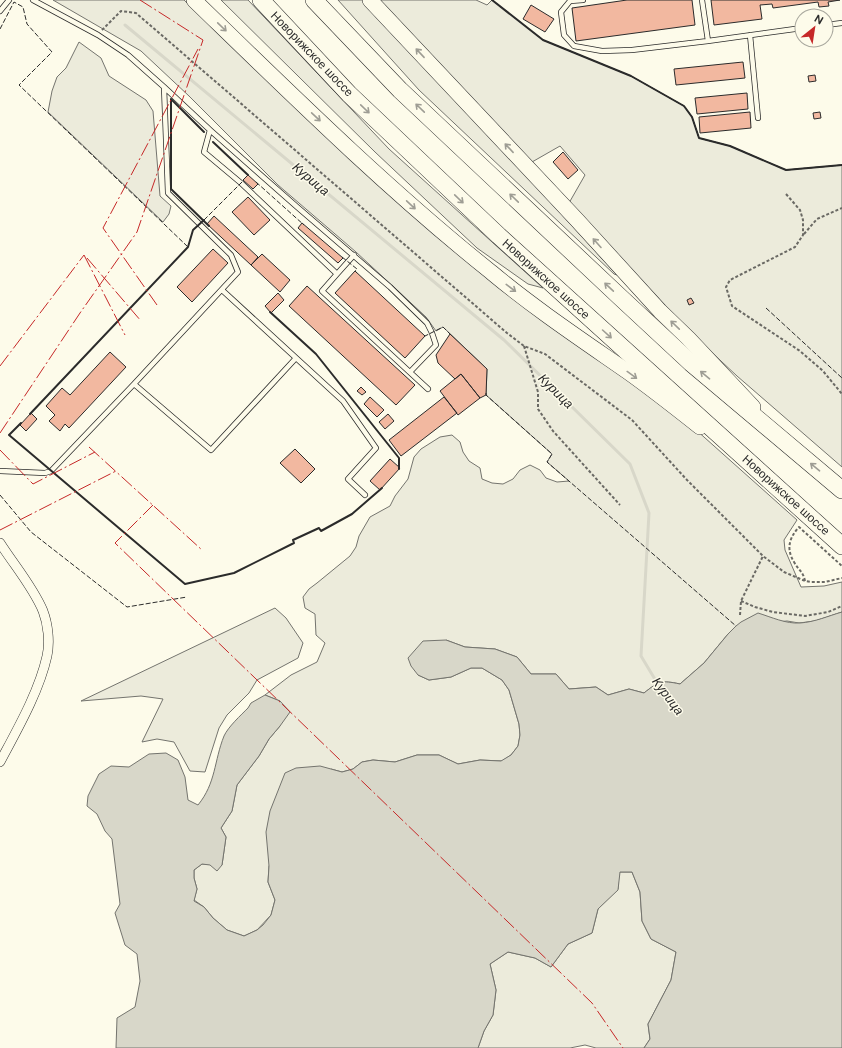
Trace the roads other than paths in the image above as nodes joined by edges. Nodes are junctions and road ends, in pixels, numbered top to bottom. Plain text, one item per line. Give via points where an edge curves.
1 (9, 0) edge
2 (33, 0) edge
3 (194, 0) edge
4 (260, 0) edge
5 (314, 0) edge
6 (370, 0) edge
7 (583, 0) edge
8 (702, 0) edge
9 (0, 12) edge
10 (794, 29) edge
11 (750, 35) junction
12 (708, 41) junction
13 (164, 87) junction
14 (758, 118) dead end
15 (210, 130) junction
16 (354, 255) junction
17 (337, 274) junction
18 (222, 290) junction
19 (296, 358) junction
20 (410, 372) junction
21 (134, 384) junction
22 (428, 389) dead end
23 (788, 445) junction
24 (0, 471) edge
25 (764, 476) junction
26 (842, 490) edge
27 (365, 495) dead end
28 (0, 543) edge
29 (833, 544) edge
30 (0, 762) edge

1 - 9 lane
2 - 13 lane via 98,35 128,55
3 -> 25 main road via 424,216 486,268 554,321 630,373
4 -> 25 highway, Новорижское шоссе via 349,94 499,236
23 -> 5 highway via 691,363 530,213 400,90
23 -> 6 main road
7 - 12 lane via 570,1 561,12 564,35 574,46 602,51
8 - 12 lane
10 - 11 lane
11 - 12 lane
11 - 14 lane
13 - 15 lane
13 - 18 lane via 168,193 231,255 238,272
15 - 16 lane
15 - 17 lane via 204,152 241,183
16 - 17 lane
16 - 20 lane via 427,323 432,333 436,345
17 - 20 lane via 322,291
18 - 19 lane
18 - 21 lane
19 - 21 lane via 211,450
19 - 27 lane via 342,401 376,448 348,479
20 - 22 lane
21 - 24 lane via 51,471
26 -> 23 highway
25 - 29 highway, Новорижское шоссе
28 - 30 street via 34,594 43,612 49,637 42,674

